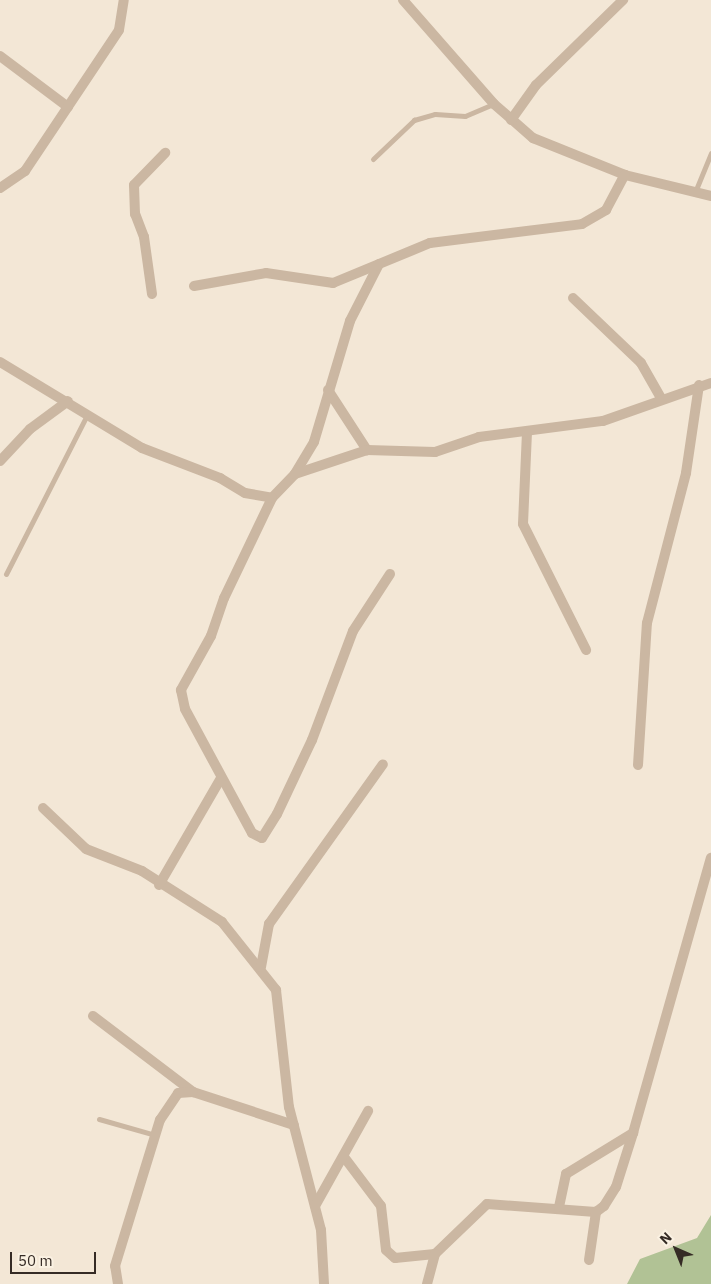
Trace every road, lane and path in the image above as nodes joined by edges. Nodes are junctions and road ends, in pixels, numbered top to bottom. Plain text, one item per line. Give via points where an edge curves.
1 (124, 0) edge
2 (404, 0) edge
3 (622, 0) edge
4 (0, 56) edge
5 (494, 104) junction
6 (68, 108) junction
7 (511, 120) junction
8 (165, 153) dead end
9 (711, 153) edge
10 (373, 159) dead end
11 (625, 175) junction
12 (0, 188) edge
13 (695, 192) junction
14 (711, 196) edge
15 (379, 264) junction
16 (194, 286) dead end
17 (152, 294) dead end
18 (573, 298) dead end
19 (0, 362) edge
20 (711, 383) edge
21 (699, 385) junction
22 (328, 390) junction
23 (661, 398) junction
24 (68, 401) junction
25 (88, 413) junction
26 (527, 432) junction
27 (367, 450) junction
28 (0, 461) edge
29 (295, 474) junction
30 (272, 498) junction
31 (6, 574) dead end
32 (390, 574) dead end
33 (586, 650) dead end
34 (383, 764) dead end
35 (638, 766) dead end
36 (221, 778) junction
37 (43, 808) dead end
38 (711, 858) edge
39 (159, 885) junction
40 (261, 967) junction
41 (94, 1016) dead end
42 (192, 1092) junction
43 (368, 1111) dead end
44 (99, 1119) dead end
45 (294, 1126) junction
46 (633, 1133) junction
47 (156, 1136) junction
48 (344, 1157) junction
49 (315, 1206) junction
50 (559, 1207) junction
51 (596, 1212) junction
52 (435, 1254) junction
53 (589, 1260) dead end
54 (118, 1284) edge
55 (324, 1284) edge
56 (427, 1284) edge

1 - 6 street via 118,30
2 - 5 street
3 - 7 street via 536,85
4 - 6 street
5 - 7 street
5 - 10 lane via 465,116 435,114 414,120
6 - 12 street via 25,171
7 - 11 street via 547,145
8 - 17 street via 134,185 135,214
9 - 13 lane
11 - 13 street
11 - 15 street via 606,210 590,222 430,243
13 - 14 street
15 - 16 street via 333,283 266,273
15 - 22 street via 350,321
18 - 23 street via 642,363
19 - 24 street
20 - 21 street
21 - 23 street
21 - 35 street via 686,473 647,622
22 - 27 street
22 - 29 street via 314,442
23 - 26 street via 603,421
24 - 25 street
24 - 28 street via 30,429
25 - 30 street via 142,448 220,478 245,493
25 - 31 lane
26 - 27 street via 479,437 435,452
26 - 33 street via 522,524
27 - 29 street
29 - 30 street
30 - 36 street via 224,598 211,636 181,690 184,709
32 - 36 street via 353,631 312,740 262,838 244,822
34 - 40 street via 269,924
36 - 39 street
37 - 39 street via 86,849 123,862
38 - 46 street
39 - 40 street via 222,922
40 - 45 street via 276,990
41 - 42 street
42 - 45 street
42 - 47 street via 178,1093 170,1101
43 - 48 street
44 - 47 lane
45 - 49 street
46 - 50 street via 566,1174
46 - 51 street via 611,1198
47 - 54 street via 115,1266
48 - 49 street
48 - 52 street via 381,1206 386,1250 395,1258
49 - 55 street
50 - 51 street
50 - 52 street via 487,1204
51 - 53 street
52 - 56 street

